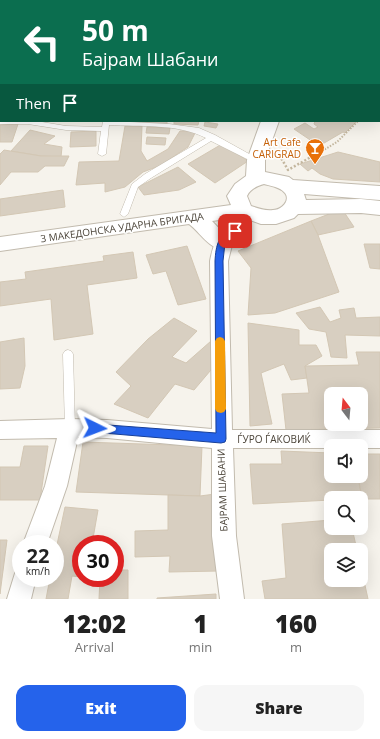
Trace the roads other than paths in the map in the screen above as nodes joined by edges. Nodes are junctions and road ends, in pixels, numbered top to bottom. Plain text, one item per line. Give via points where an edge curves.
1 (0, 122) edge
2 (270, 122) edge
3 (106, 124) edge
4 (212, 138) junction
5 (102, 154) dead end
6 (257, 157) junction
7 (264, 179) junction
8 (290, 186) junction
9 (380, 193) edge
10 (295, 206) junction
11 (380, 208) edge
12 (247, 209) junction
13 (124, 214) junction
14 (192, 216) junction
15 (0, 231) edge
16 (222, 241) junction
17 (0, 244) edge
18 (68, 354) dead end
19 (70, 428) junction
20 (0, 430) edge
21 (221, 439) junction
22 (380, 439) edge
23 (38, 535) edge
24 (22, 587) edge
25 (19, 599) edge
26 (232, 599) edge

1 - 3 lane via 28,122 66,128
2 - 6 street
3 - 4 lane via 169,126 196,130
3 - 5 lane
4 - 6 lane
4 - 13 lane via 135,186
6 - 7 street
7 - 8 street via 282,181
7 - 12 street via 244,184
8 - 9 street
8 - 10 street via 297,200
10 - 11 street
10 - 12 street, 3 МАКЕДОНСКА УДАРНА БРИГАДА via 287,214 274,218
12 - 13 street, 3 МАКЕДОНСКА УДАРНА БРИГАДА
12 - 14 street, 3 МАКЕДОНСКА УДАРНА БРИГАДА
12 - 16 street
13 - 15 street, 3 МАКЕДОНСКА УДАРНА БРИГАДА
14 - 16 street
14 - 17 street, 3 МАКЕДОНСКА УДАРНА БРИГАДА
16 - 21 street, БАЈРАМ ШАБАНИ via 219,269
18 - 19 lane
19 - 20 street, ЃУРО ЃАКОВИЌ
19 - 21 street, ЃУРО ЃАКОВИЌ
19 - 23 street via 56,486
21 - 22 street, ЃУРО ЃАКОВИЌ
21 - 26 street, БАЈРАМ ШАБАНИ via 224,536
24 - 25 street

